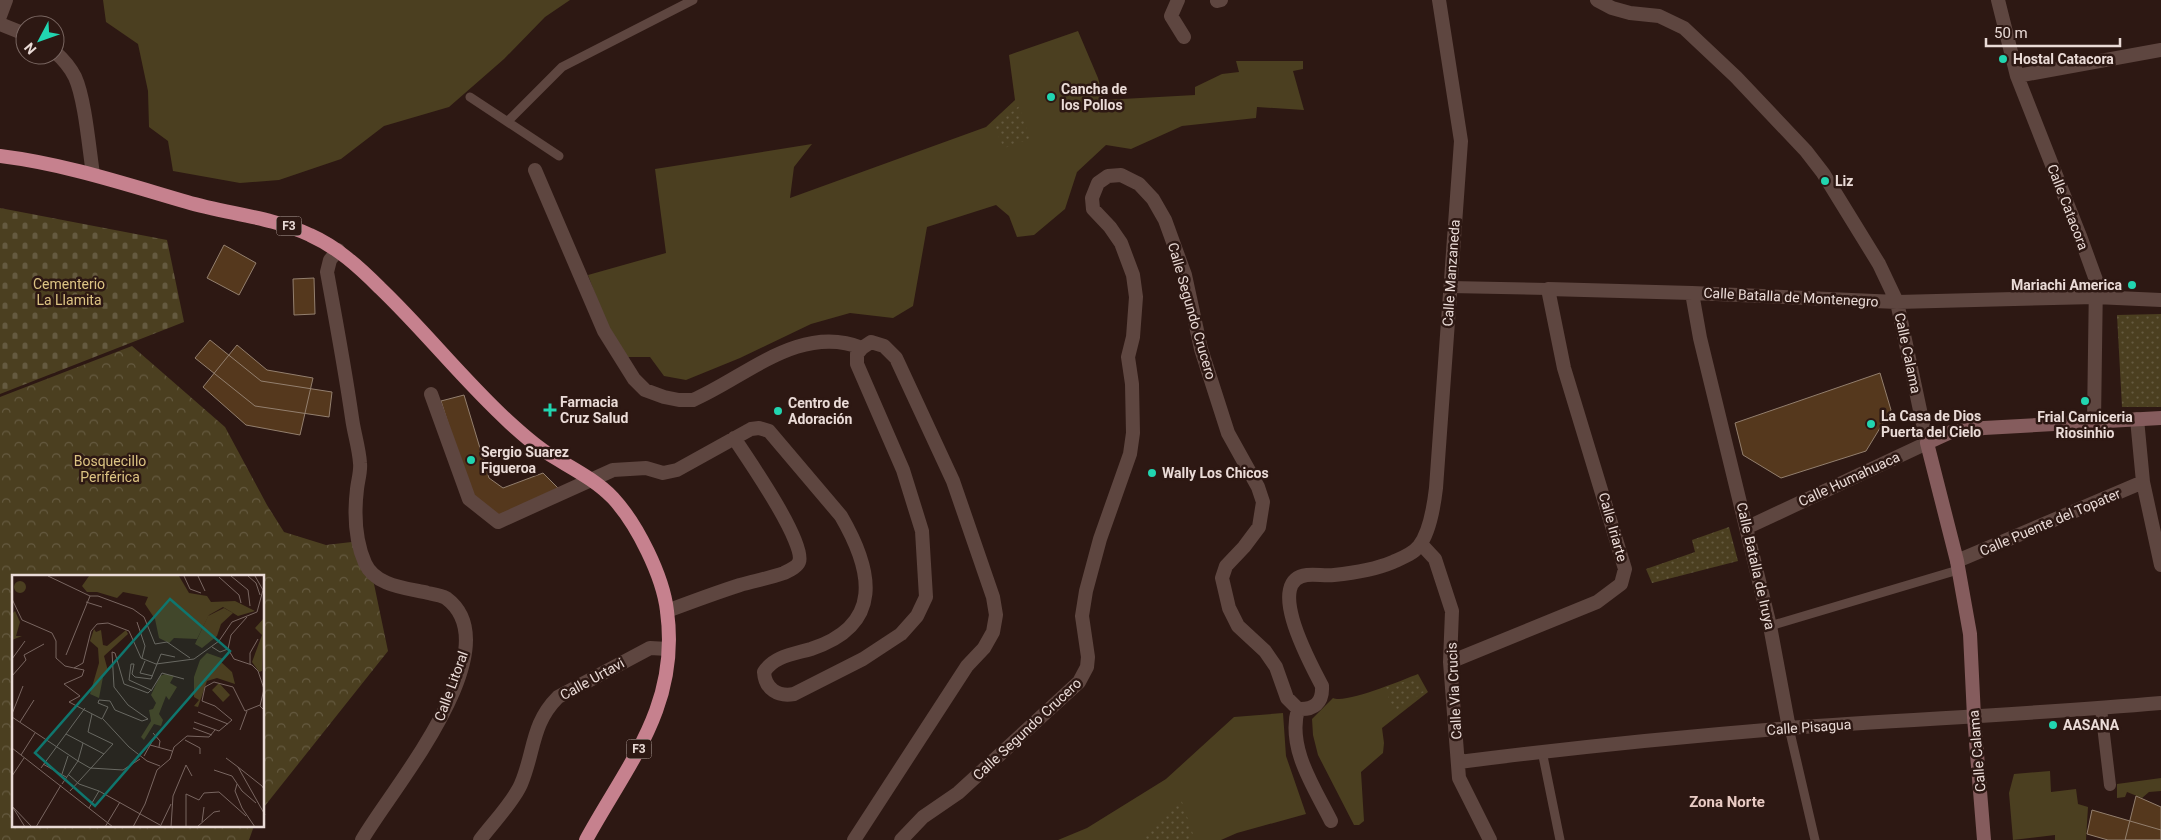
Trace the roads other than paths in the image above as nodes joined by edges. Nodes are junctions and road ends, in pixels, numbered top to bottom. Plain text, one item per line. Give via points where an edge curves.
1 (6, 0) edge
2 (693, 0) edge
3 (1178, 0) edge
4 (1438, 0) edge
5 (1597, 0) edge
6 (1998, 0) edge
7 (0, 16) edge
8 (0, 24) edge
9 (15, 30) edge
10 (1184, 37) dead end
11 (2161, 50) edge
12 (65, 62) edge
13 (2017, 76) junction
14 (470, 97) dead end
15 (508, 120) junction
16 (0, 156) edge
17 (559, 156) dead end
18 (534, 170) dead end
19 (93, 174) junction
20 (338, 250) junction
21 (1450, 287) junction
22 (1548, 289) junction
23 (1692, 293) junction
24 (2095, 297) junction
25 (2161, 300) edge
26 (1897, 302) junction
27 (862, 348) junction
28 (431, 394) dead end
29 (2161, 418) edge
30 (2136, 419) junction
31 (2094, 421) junction
32 (734, 438) junction
33 (1927, 443) junction
34 (591, 480) junction
35 (2143, 482) junction
36 (1748, 527) junction
37 (1421, 544) junction
38 (2161, 565) edge
39 (1958, 566) junction
40 (667, 611) junction
41 (1770, 626) junction
42 (668, 649) junction
43 (1450, 662) junction
44 (2161, 703) edge
45 (2101, 708) junction
46 (1298, 709) junction
47 (1974, 717) junction
48 (1789, 728) junction
49 (1542, 751) junction
50 (1458, 762) junction
51 (2110, 785) dead end
52 (1331, 821) dead end
53 (362, 840) edge
54 (480, 840) edge
55 (586, 840) edge
56 (854, 840) edge
57 (901, 840) edge
58 (1490, 840) edge
59 (1560, 840) edge
60 (1815, 840) edge
61 (1984, 840) edge

1 - 7 street
2 - 15 lane via 562,67
3 - 10 street via 1172,16
4 - 21 street, Calle Manzaneda via 1461,140
5 - 26 street, Calle Calama via 1630,13 1659,16 1684,28 1736,77 1823,173
6 - 13 street, Calle Catacora
8 - 9 street
11 - 13 street
12 - 19 street via 75,77 81,99
13 - 24 street, Calle Catacora via 2096,280
14 - 15 lane
15 - 17 lane
16 - 19 highway, F3 via 29,159
18 - 27 street via 604,331 634,379 646,390 679,400 693,400 784,350 815,342 845,341
19 - 20 highway, F3 via 188,202 284,224
20 - 34 highway, F3 via 397,304 516,428 541,449
20 - 53 street, Calle Litoral via 330,260 327,272 360,463 355,516 357,538 366,564 374,575 386,582 444,597 458,610 466,642 457,678 440,720
21 - 22 street, Calle Batalla de Montenegro
21 - 37 street, Calle Manzaneda via 1436,488 1433,511
22 - 23 street, Calle Batalla de Montenegro
22 - 43 street, Calle Iriarte via 1564,368 1625,569 1621,584 1597,602
23 - 26 street, Calle Batalla de Montenegro
23 - 36 street, Calle Batalla de Iruya via 1700,338
24 - 25 street, Calle Batalla de Montenegro
24 - 26 street, Calle Batalla de Montenegro
24 - 31 street, Calle Catacora
26 - 33 street, Calle Calama
27 - 32 street via 857,354 857,364 903,470 922,531 926,597 917,616 901,634 863,659 794,694 776,693 767,684 764,672 781,658 826,643 854,621 865,603 865,574 842,516 769,431 759,428
27 - 56 street via 871,342 884,346 896,358 953,481 987,577 996,615 993,632 984,648 954,684
28 - 34 street via 469,499 498,522
29 - 30 main road, Calle Humahuaca
30 - 31 main road, Calle Humahuaca
30 - 35 street
31 - 33 main road, Calle Humahuaca via 1951,432
32 - 34 street via 677,470 663,473 646,468 613,470
32 - 40 street via 792,531 801,554 800,561 782,574
33 - 36 street, Calle Humahuaca
33 - 39 main road, Calle Calama
34 - 40 highway, F3 via 612,498 649,552
35 - 38 street
35 - 39 street, Calle Puente del Topater
36 - 41 street, Calle Batalla de Iruya
37 - 43 street, Calle Via Crucis via 1435,559 1452,611
37 - 46 street via 1401,559 1375,569 1305,575 1294,583 1288,600 1293,619 1322,686 1322,696 1314,707
39 - 41 lane, Calle Puente del Topater
39 - 47 main road, Calle Calama via 1970,634
40 - 42 highway, F3
41 - 48 street, Calle Batalla de Iruya
42 - 54 street, Calle Urtavi via 650,648 558,697 548,707 540,721 521,785
42 - 55 highway, F3 via 656,716
43 - 50 street, Calle Via Crucis
44 - 45 street, Calle Pisagua
45 - 47 street, Calle Pisagua
45 - 51 street
46 - 52 street via 1295,719 1298,750
46 - 57 street, Calle Segundo Crucero via 1287,698 1276,667 1265,651 1238,626 1228,608 1222,578 1226,566 1259,527 1263,502 1228,433 1201,349 1185,275 1166,220 1153,198 1139,184 1121,175 1108,176 1096,186 1092,202 1096,212 1121,243 1133,275 1136,297 1128,357 1133,433 1130,454 1100,539 1086,591 1082,616 1087,667 1079,682 958,793 923,817
47 - 48 street, Calle Pisagua
47 - 61 main road, Calle Calama
48 - 49 street, Calle Pisagua
48 - 60 lane, Calle Batalla de Iruya
49 - 50 street, Calle Pisagua
49 - 59 lane
50 - 58 street, Calle Via Crucis via 1459,778

